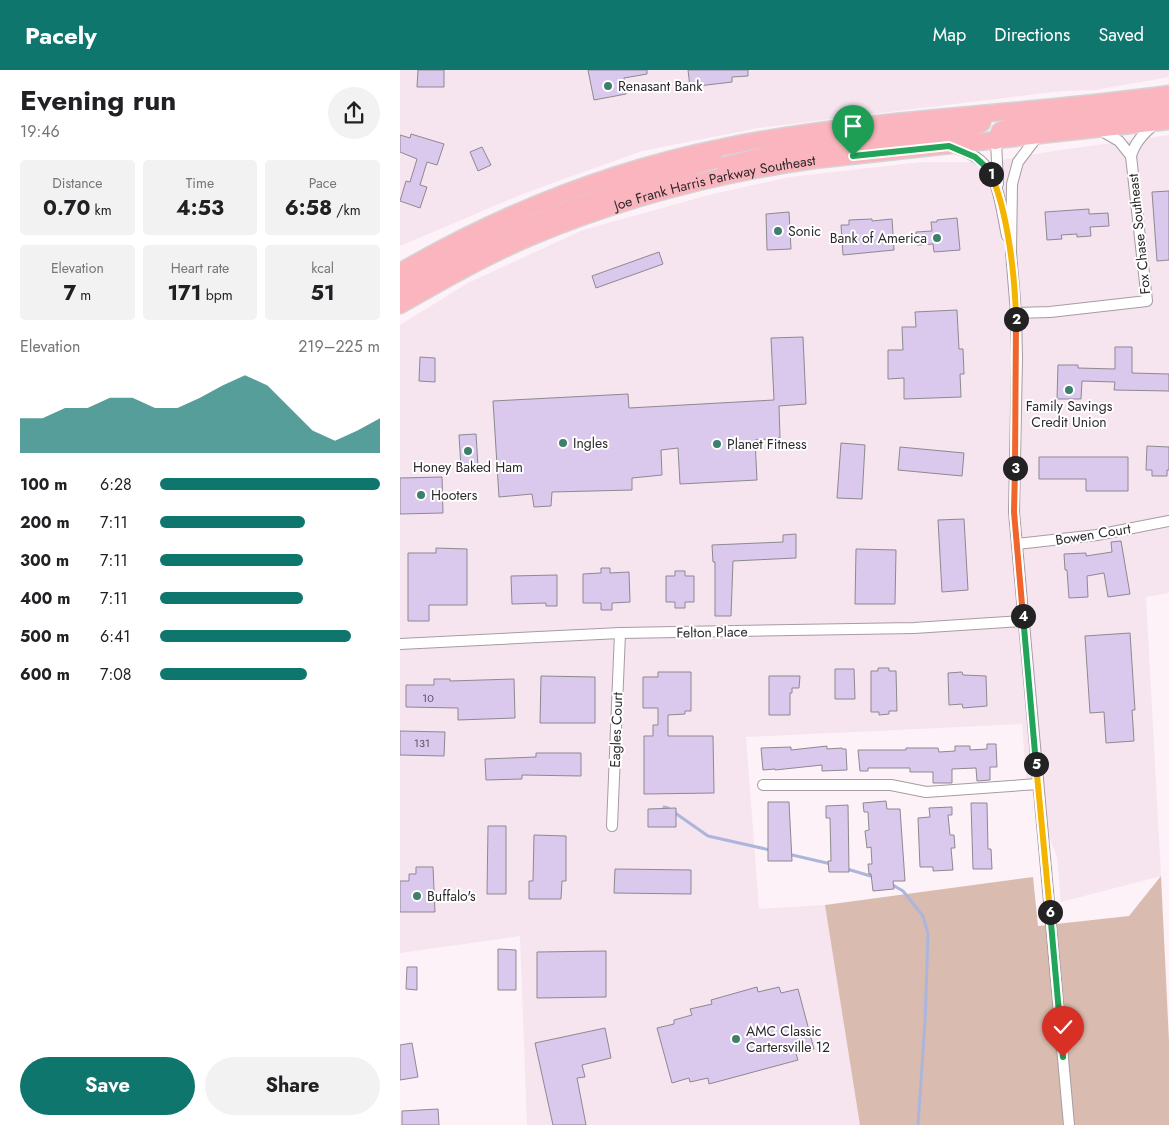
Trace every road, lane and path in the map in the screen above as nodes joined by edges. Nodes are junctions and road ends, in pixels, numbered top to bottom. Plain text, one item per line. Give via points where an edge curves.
1 (1169, 94) edge
2 (1169, 108) edge
3 (984, 114) junction
4 (1163, 122) edge
5 (1100, 130) junction
6 (1037, 137) junction
7 (996, 141) junction
8 (750, 142) junction
9 (949, 146) junction
10 (1131, 156) junction
11 (692, 183) junction
12 (998, 195) junction
13 (1011, 252) junction
14 (430, 254) junction
15 (400, 260) edge
16 (400, 272) edge
17 (400, 290) edge
18 (400, 305) edge
19 (1016, 313) junction
20 (1169, 521) edge
21 (1016, 544) junction
22 (1023, 621) junction
23 (620, 634) junction
24 (400, 644) edge
25 (1038, 784) junction
26 (764, 785) dead end
27 (612, 826) dead end
28 (1069, 1125) edge

1 - 3 main road, Joe Frank Harris Parkway Southeast
2 - 7 main road via 1008,127 1000,131
3 - 8 main road, Joe Frank Harris Parkway Southeast
3 - 11 main road via 982,123 976,126 812,145 718,168
4 - 5 main road, Joe Frank Harris Parkway Southeast
4 - 10 street, Fox Chase Southeast via 1148,130
5 - 6 main road, Joe Frank Harris Parkway Southeast
5 - 10 street, Fox Chase Southeast via 1119,141
6 - 7 main road, Joe Frank Harris Parkway Southeast
6 - 13 street via 1018,162 1013,176
7 - 9 main road, Joe Frank Harris Parkway Southeast
7 - 12 street
8 - 14 main road, Joe Frank Harris Parkway Southeast via 656,164 576,189
8 - 17 main road via 747,150 596,198 519,228
9 - 11 main road, Joe Frank Harris Parkway Southeast via 786,164
9 - 12 street via 981,160
10 - 19 street, Fox Chase Southeast via 1147,301
11 - 18 main road, Joe Frank Harris Parkway Southeast via 599,211 528,238
12 - 13 street
13 - 19 street
14 - 15 main road
14 - 16 main road, Joe Frank Harris Parkway Southeast
19 - 21 street
20 - 21 street, Bowen Court
21 - 22 street
22 - 23 street, Felton Place via 914,628
22 - 25 street
23 - 24 street, Felton Place
23 - 27 street, Eagles Court
25 - 26 street via 926,792 891,785
25 - 28 street

